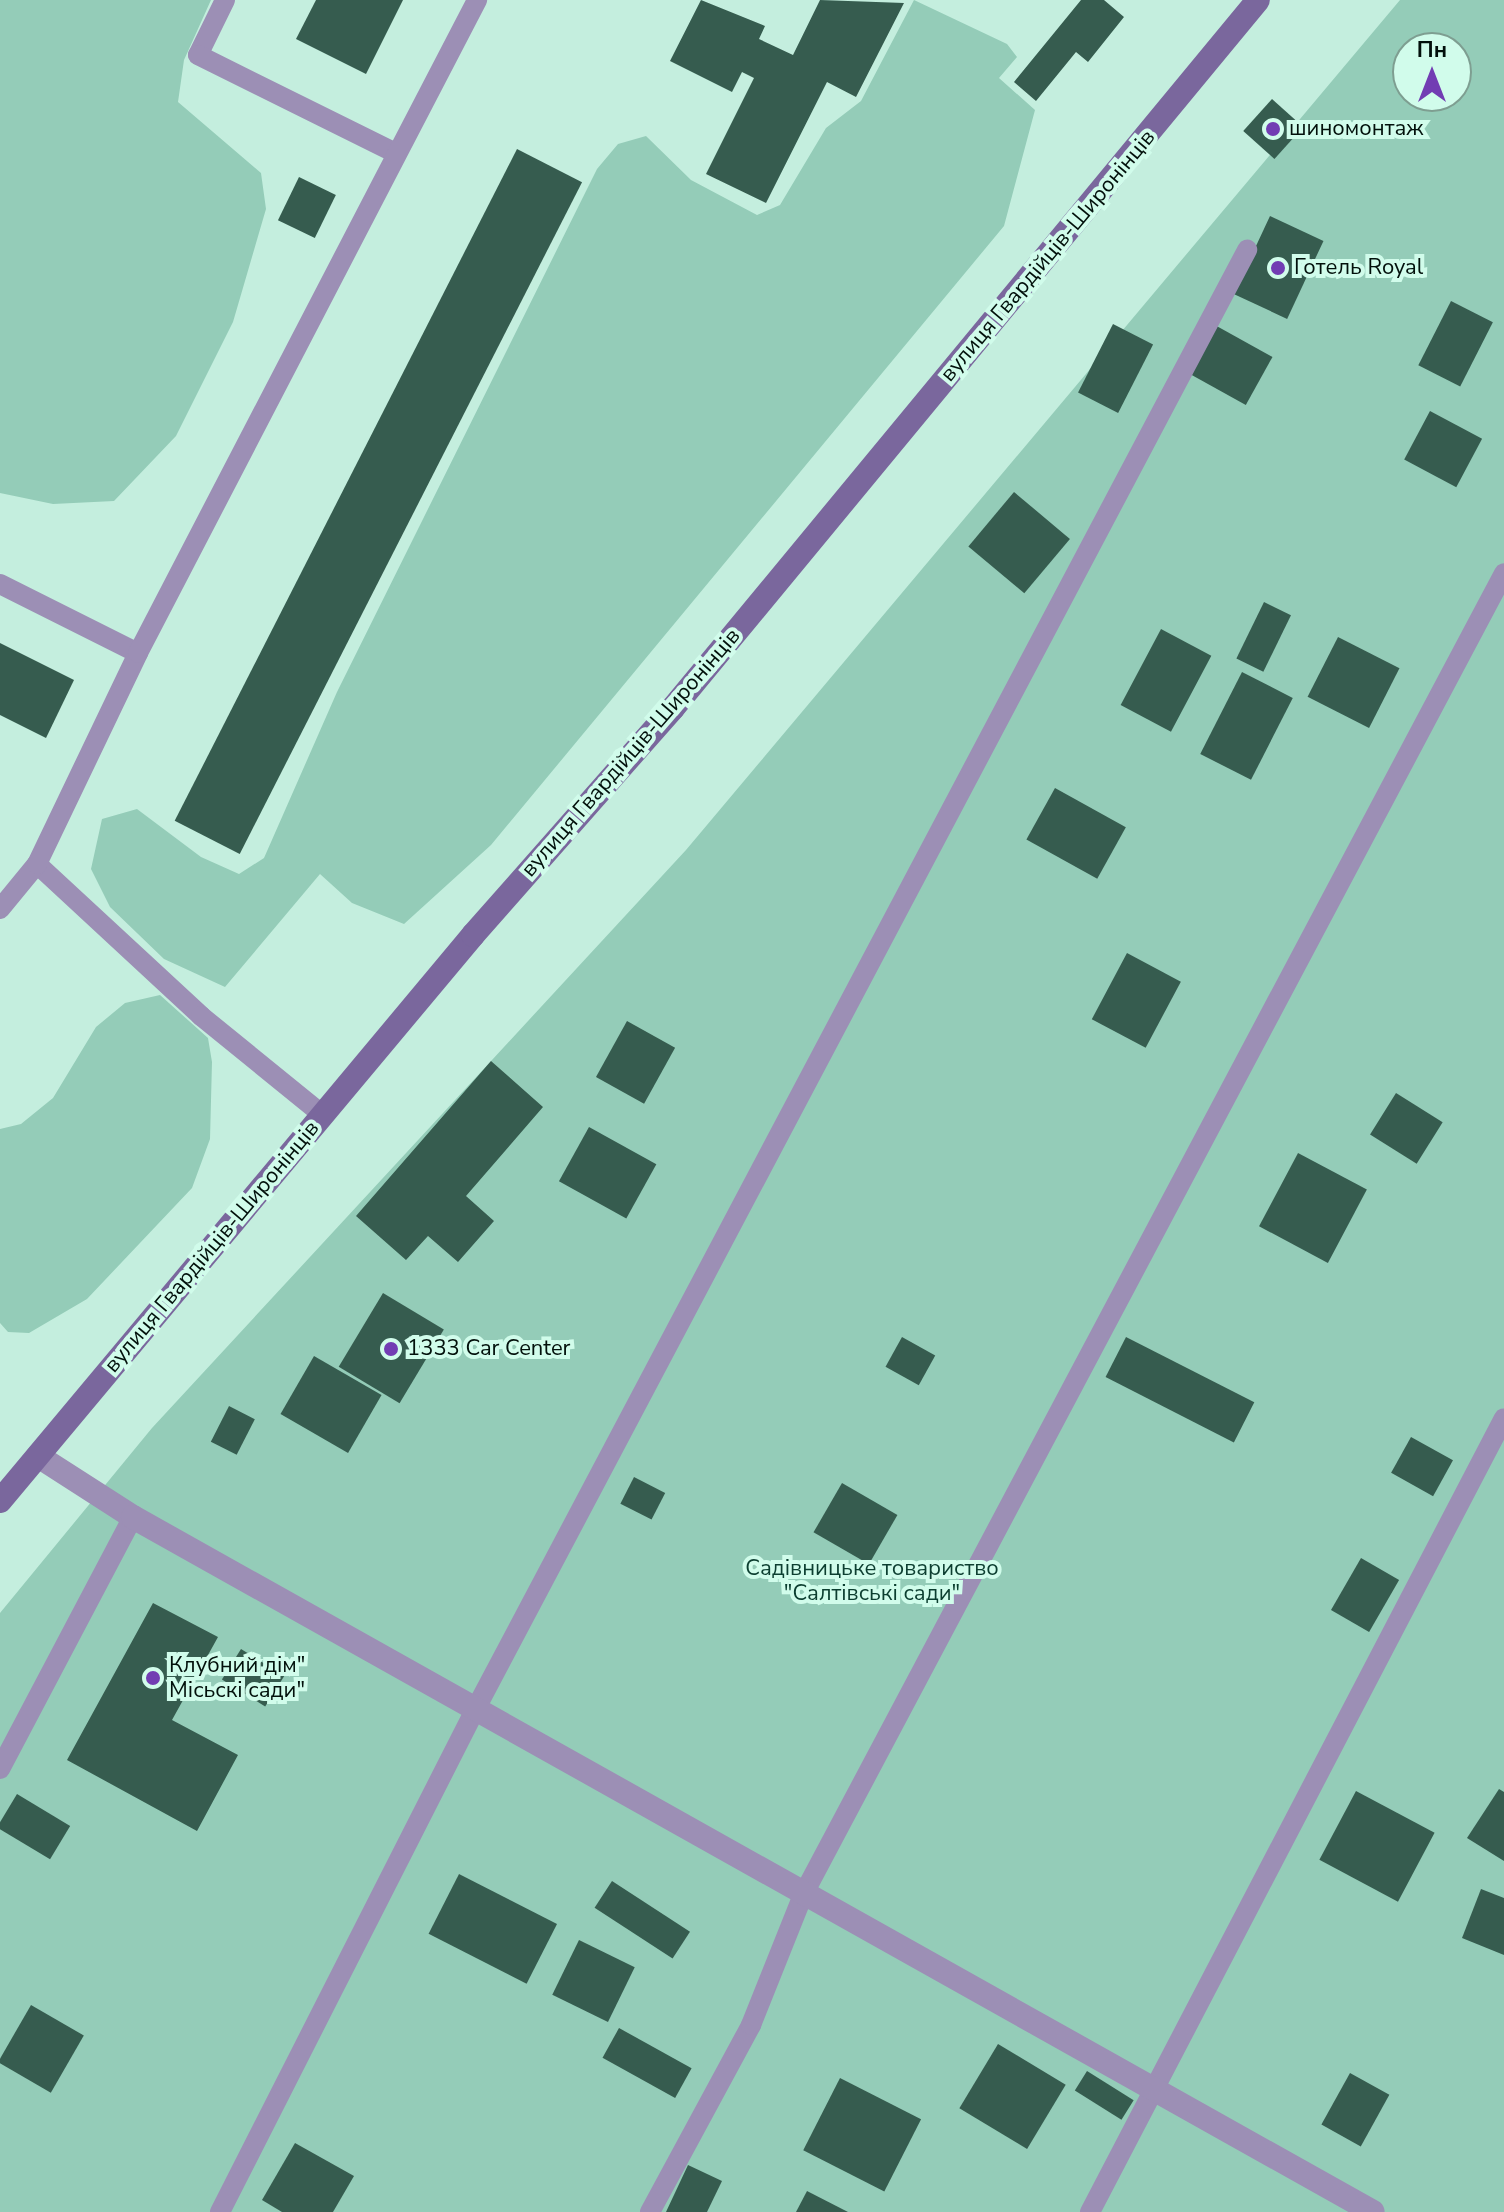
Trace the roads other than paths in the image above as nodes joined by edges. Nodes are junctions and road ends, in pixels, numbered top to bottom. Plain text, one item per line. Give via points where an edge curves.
1 (225, 0) edge
2 (477, 0) edge
3 (1258, 0) edge
4 (395, 153) junction
5 (1247, 250) dead end
6 (1504, 573) edge
7 (0, 584) edge
8 (138, 653) junction
9 (37, 864) junction
10 (0, 909) edge
11 (323, 1115) junction
12 (1504, 1418) edge
13 (38, 1456) junction
14 (0, 1501) edge
15 (133, 1517) junction
16 (475, 1710) junction
17 (0, 1769) edge
18 (803, 1895) junction
19 (1153, 2087) junction
20 (220, 2212) edge
21 (650, 2212) edge
22 (1090, 2212) edge
23 (1373, 2212) edge

1 - 4 lane via 198,55
2 - 4 lane
3 - 11 main road, вулиця Гвардійців-Широнінців via 673,708
4 - 8 lane
5 - 16 lane
6 - 18 lane
7 - 8 lane
8 - 9 lane
9 - 10 lane
9 - 11 lane via 201,1016
11 - 13 main road, вулиця Гвардійців-Широнінців
12 - 19 lane
13 - 14 main road, вулиця Гвардійців-Широнінців
13 - 15 street
15 - 16 street
15 - 17 lane
16 - 18 street
16 - 20 lane
18 - 19 street
18 - 21 lane via 751,2025
19 - 22 lane
19 - 23 street

